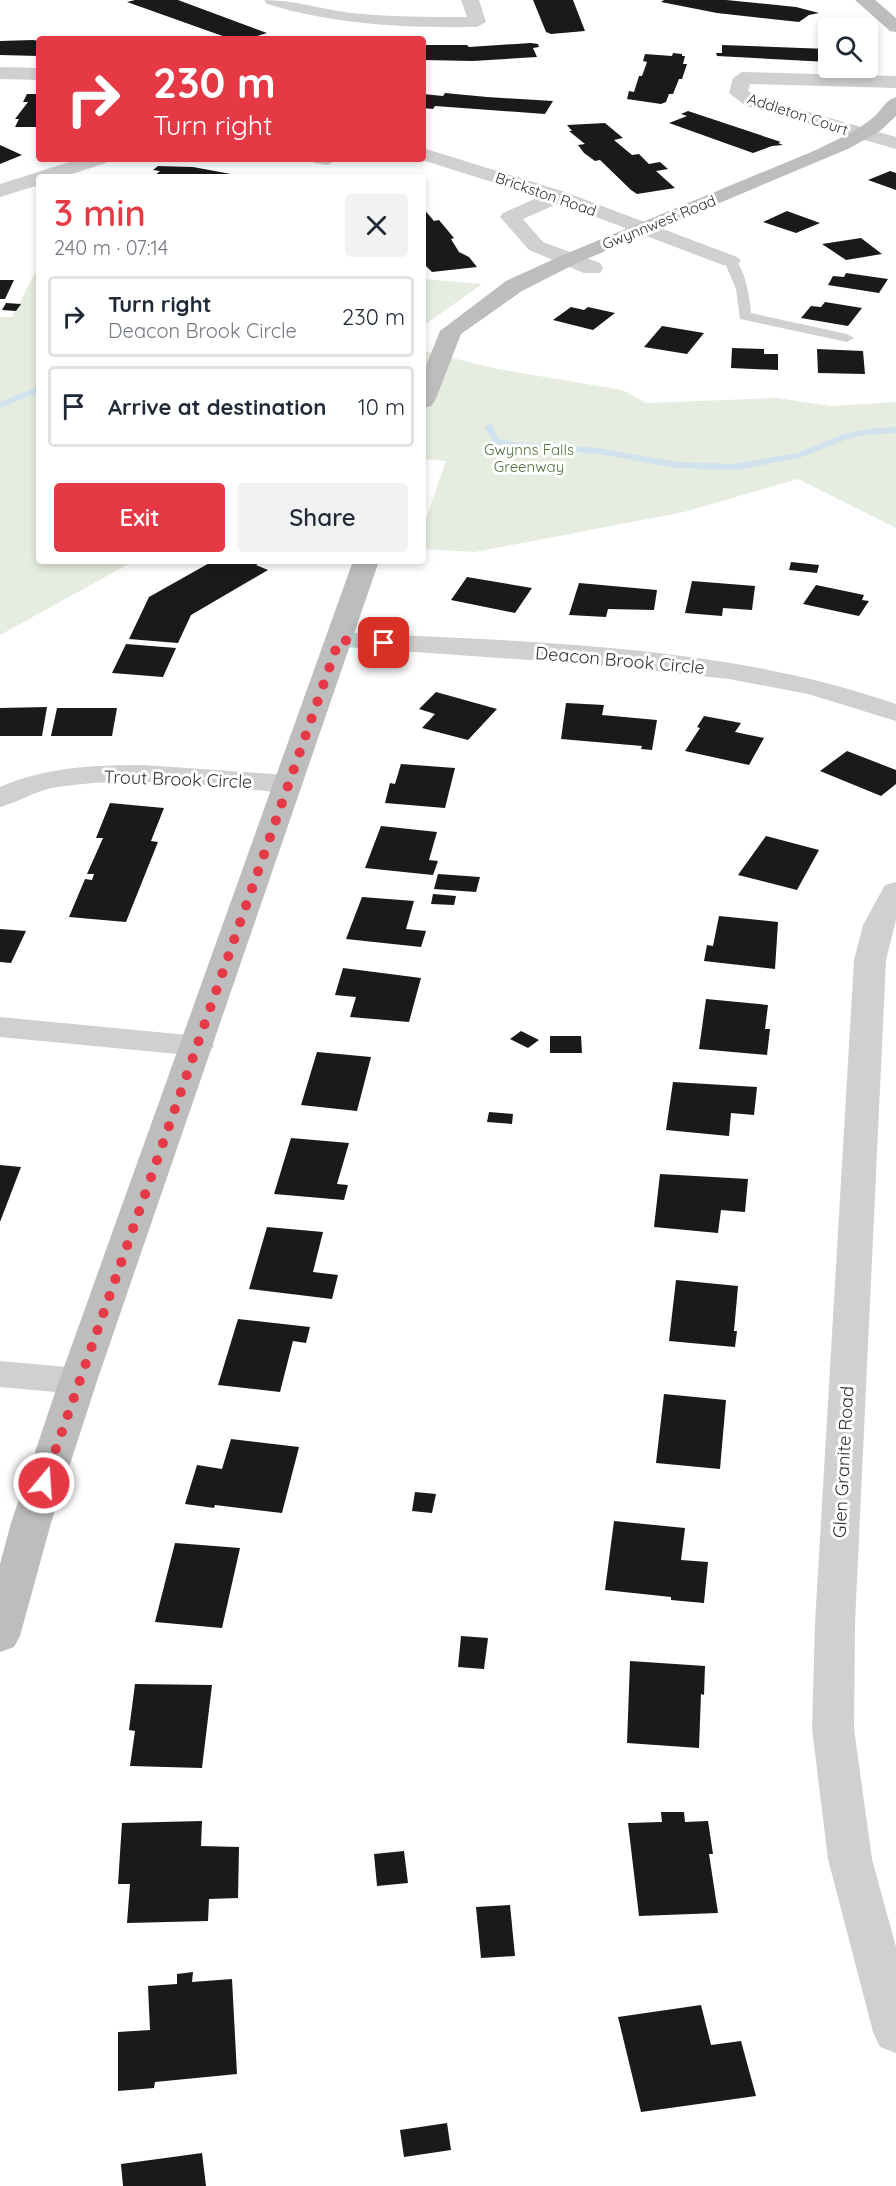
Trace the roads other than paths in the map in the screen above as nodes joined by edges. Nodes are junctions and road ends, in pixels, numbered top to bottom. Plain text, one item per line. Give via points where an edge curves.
1 (273, 0) edge
2 (368, 0) edge
3 (470, 0) edge
4 (864, 0) edge
5 (365, 21) junction
6 (896, 27) edge
7 (355, 36) edge
8 (0, 73) edge
9 (36, 74) edge
10 (896, 82) edge
11 (896, 103) edge
12 (862, 135) junction
13 (892, 139) edge
14 (426, 155) edge
15 (90, 162) edge
16 (53, 174) edge
17 (36, 180) edge
18 (0, 191) edge
19 (558, 196) junction
20 (643, 228) junction
21 (668, 238) junction
22 (570, 259) junction
23 (730, 261) joint
24 (592, 268) junction
25 (516, 310) dead end
26 (847, 338) dead end
27 (470, 342) dead end
28 (440, 361) junction
29 (426, 394) edge
30 (365, 564) edge
31 (339, 640) junction
32 (896, 712) edge
33 (288, 784) junction
34 (0, 798) edge
35 (896, 891) edge
36 (0, 1027) edge
37 (198, 1046) junction
38 (0, 1374) edge
39 (78, 1381) junction
40 (0, 1636) edge
41 (896, 2032) edge

1 - 5 street via 307,12
2 - 5 street
3 - 5 street via 477,22
4 - 6 street
5 - 7 street
8 - 9 street
10 - 12 street, Addleton Court via 742,78 738,93 743,98
11 - 12 street, Gwynnwest Road
12 - 13 street, Addleton Court
12 - 20 street, Gwynnwest Road via 776,175
13 - 21 street, Gwynnwest Road
14 - 19 street, Brickston Road
15 - 16 street
17 - 18 street
19 - 20 street, Brickston Road
19 - 22 street via 510,218 536,246
20 - 21 street, Brickston Road
20 - 22 street, Gwynnwest Road
21 - 23 street, Brickston Road
21 - 24 street, Gwynnwest Road
22 - 24 street
22 - 28 street, Gwynnwest Road via 514,286 451,331
23 - 26 lane via 742,289 745,316
24 - 25 street, Gwynnwest Road
27 - 28 street
28 - 29 street, Gwynnwest Road
30 - 31 street
31 - 32 street, Deacon Brook Circle via 639,660 738,671 816,687
31 - 33 street
33 - 34 street, Trout Brook Circle via 166,775 100,775 55,778
33 - 37 street
35 - 41 street, Glen Granite Road via 878,925 870,960 835,1623 833,1729 850,1859
36 - 37 street
37 - 39 street
38 - 39 street
39 - 40 street via 31,1523

